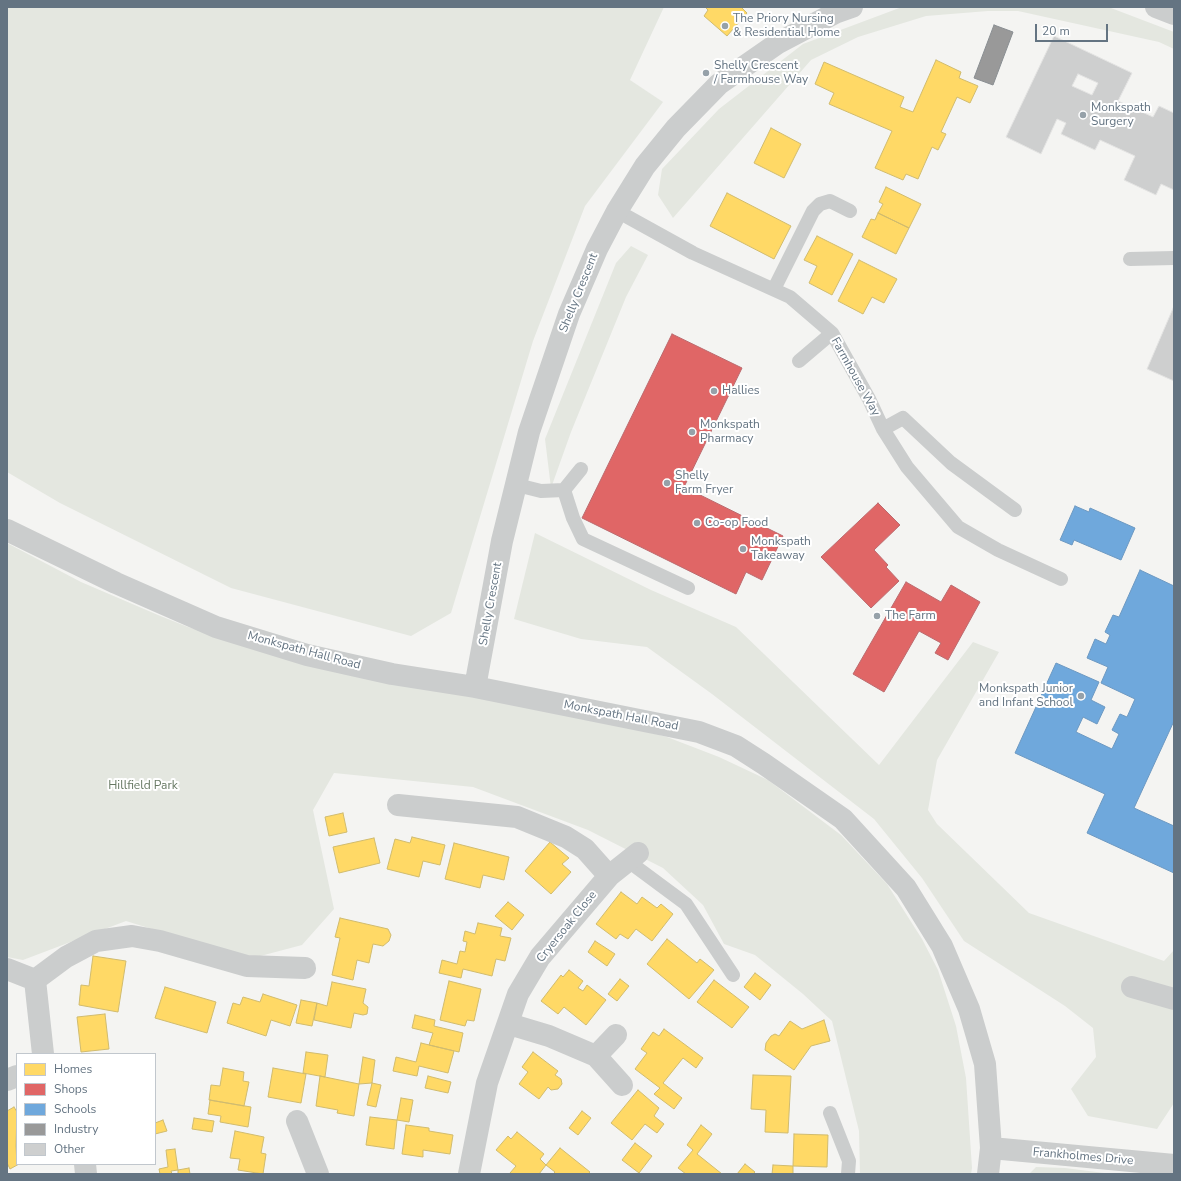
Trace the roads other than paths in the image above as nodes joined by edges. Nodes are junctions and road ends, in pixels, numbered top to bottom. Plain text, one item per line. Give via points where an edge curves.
1 (852, 7) edge
2 (1156, 7) edge
3 (1174, 14) edge
4 (617, 211) junction
5 (850, 211) dead end
6 (1174, 258) edge
7 (1130, 259) dead end
8 (774, 289) junction
9 (832, 333) junction
10 (799, 361) dead end
11 (883, 429) junction
12 (581, 469) dead end
13 (517, 485) junction
14 (564, 490) junction
15 (1015, 510) dead end
16 (7, 530) edge
17 (1061, 579) dead end
18 (688, 588) dead end
19 (475, 687) junction
20 (398, 805) dead end
21 (633, 857) joint
22 (609, 876) junction
23 (305, 968) dead end
24 (7, 969) edge
25 (733, 975) dead end
26 (36, 980) junction
27 (1132, 987) dead end
28 (1174, 999) edge
29 (509, 1024) junction
30 (616, 1035) dead end
31 (43, 1053) edge
32 (596, 1056) junction
33 (622, 1085) dead end
34 (830, 1112) dead end
35 (297, 1121) dead end
36 (991, 1148) junction
37 (1174, 1165) edge
38 (318, 1174) edge
39 (469, 1174) edge
40 (848, 1174) edge
41 (988, 1174) edge

1 - 4 street, Shelly Crescent via 835,13 778,43 719,84 676,128 650,161
2 - 3 street
4 - 8 lane, Farmhouse Way via 693,253
4 - 13 street, Shelly Crescent via 597,249 569,314 530,432
5 - 8 lane via 830,201 820,204 813,211
6 - 7 lane
8 - 9 lane, Farmhouse Way via 790,296
9 - 10 lane
9 - 11 lane, Farmhouse Way
11 - 15 lane via 903,418 951,463
11 - 17 lane, Farmhouse Way via 907,467 958,527 998,550
12 - 14 lane
13 - 14 lane via 541,491
13 - 19 street, Shelly Crescent via 494,580
14 - 18 lane via 583,540
16 - 19 street, Monkspath Hall Road via 116,583 216,627 307,655 392,674
19 - 36 street, Monkspath Hall Road via 699,732 736,746 843,819 906,888 942,946 969,1009 985,1064
20 - 22 street via 517,817 566,837 585,849
21 - 22 street, Cryersoak Close
21 - 25 lane via 686,904
22 - 29 street, Cryersoak Close via 540,957 518,994
23 - 26 street via 248,966 160,941 132,936 96,941 66,957
24 - 26 street
26 - 31 street
27 - 28 street
29 - 32 street via 549,1036
29 - 39 street, Cryersoak Close via 487,1083
30 - 32 street
32 - 33 street
34 - 40 lane via 849,1161
35 - 38 street
36 - 37 street, Frankholmes Drive
36 - 41 street, Monkspath Hall Road

